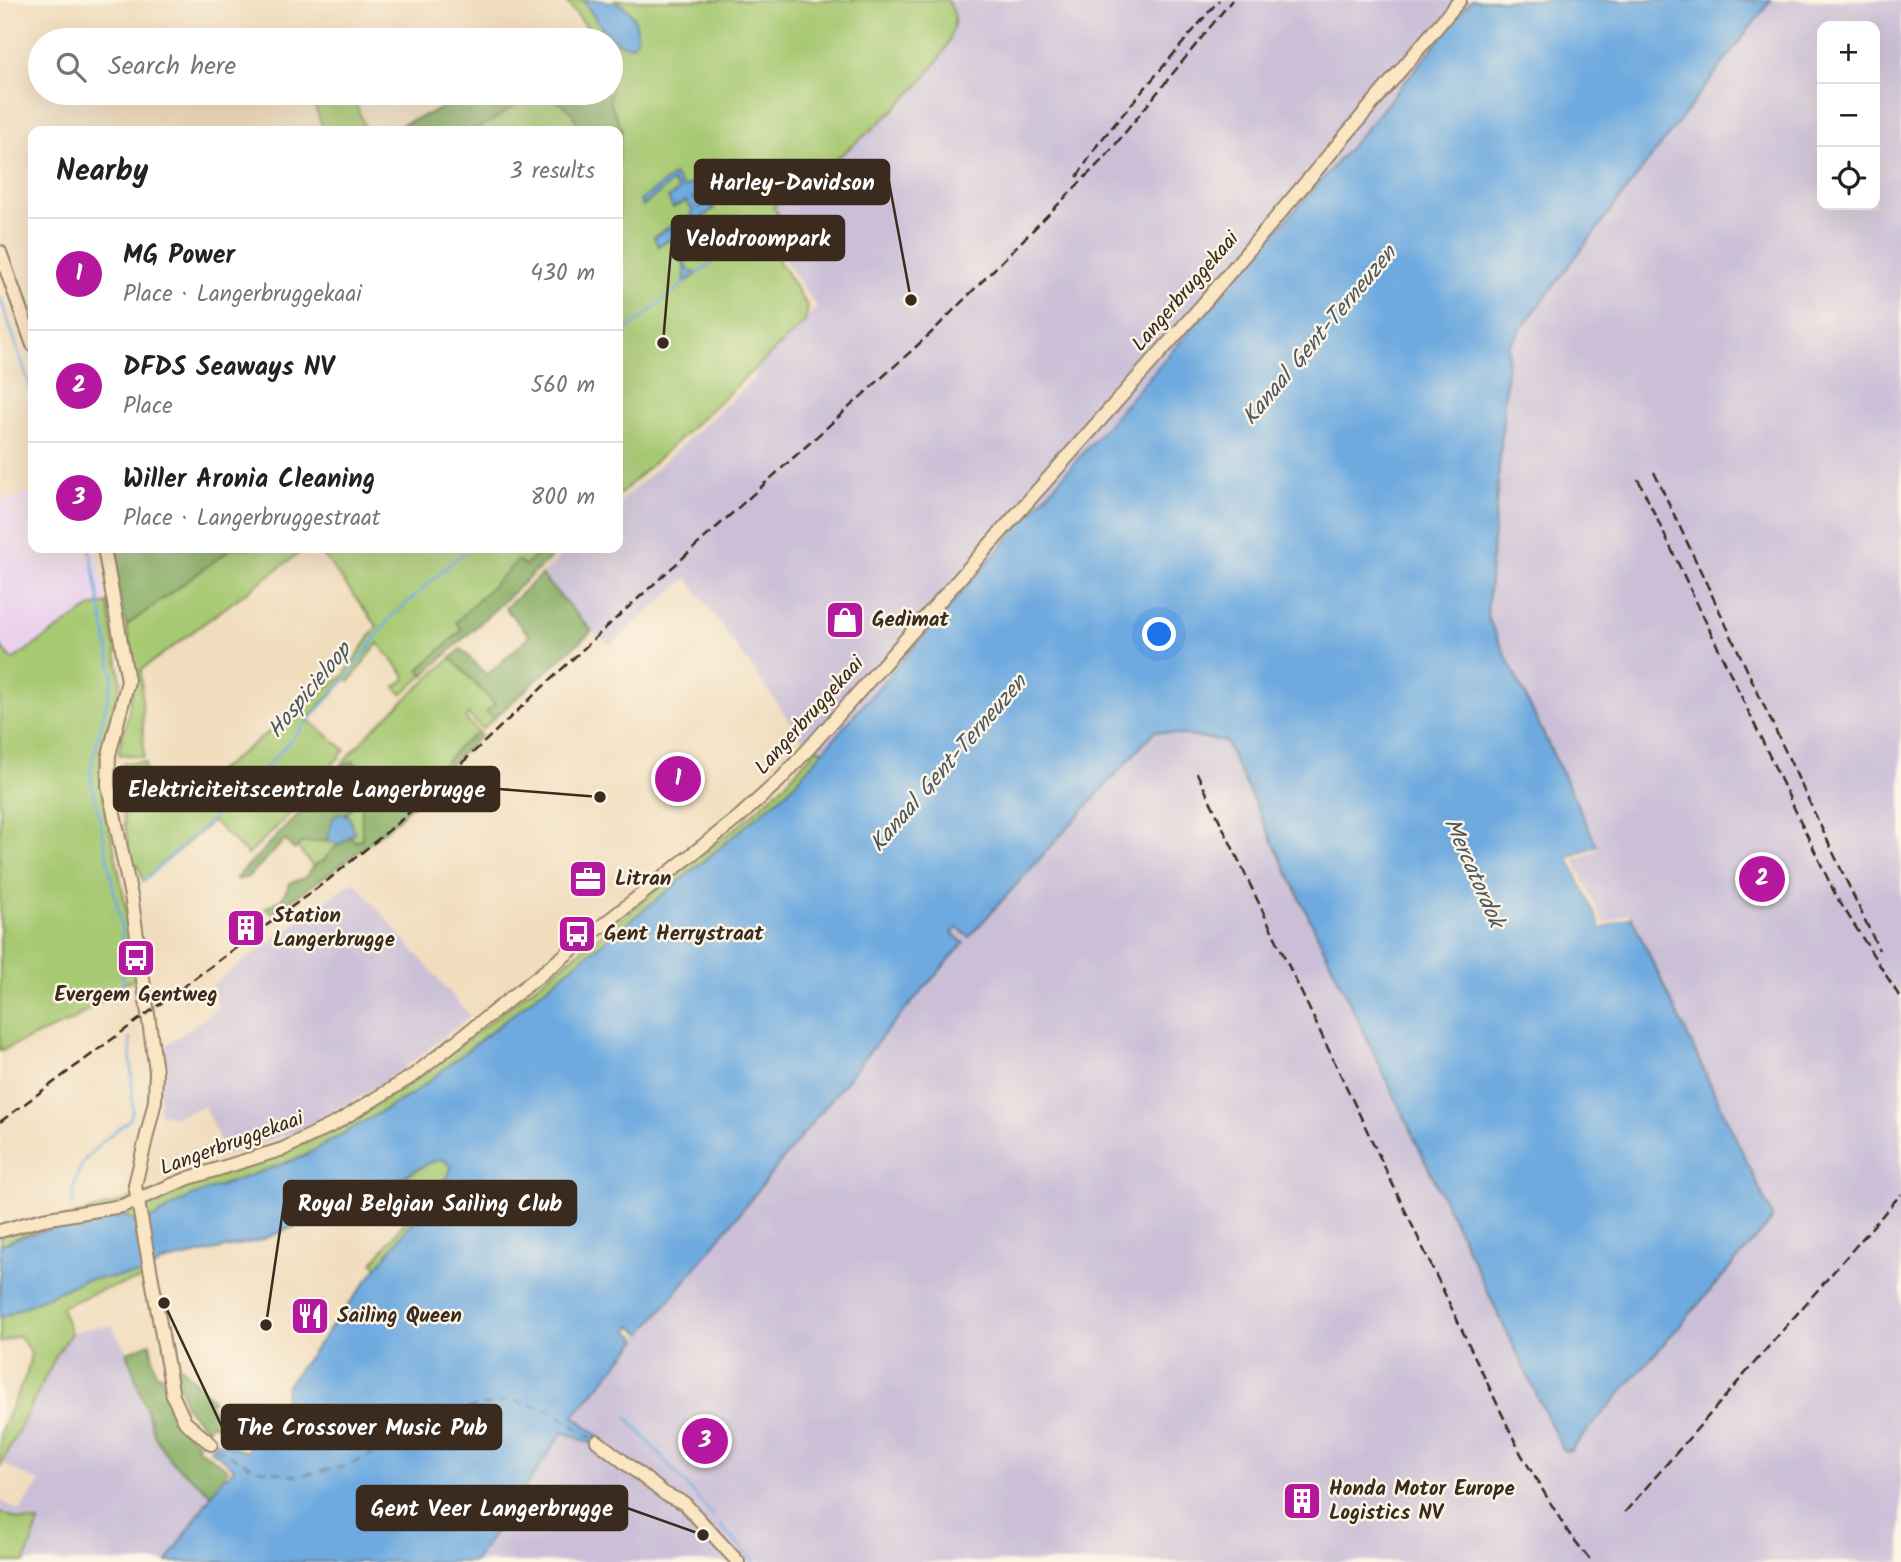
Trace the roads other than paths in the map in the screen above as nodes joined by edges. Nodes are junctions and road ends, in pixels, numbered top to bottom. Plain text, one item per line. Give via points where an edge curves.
1 (1460, 0) edge
2 (0, 252) edge
3 (28, 331) edge
4 (105, 553) edge
5 (139, 1199) junction
6 (0, 1231) edge
7 (597, 1441) dead end
8 (211, 1444) dead end
9 (738, 1562) edge

1 - 5 main road, Langerbruggekaai via 1204,303 781,779 393,1089 311,1137
2 - 3 main road
4 - 5 main road via 128,681 109,755 108,785 132,901 157,1090 137,1174
5 - 6 main road, Langerbruggekaai
5 - 8 main road via 173,1396 185,1422
7 - 9 main road via 665,1494 684,1503

